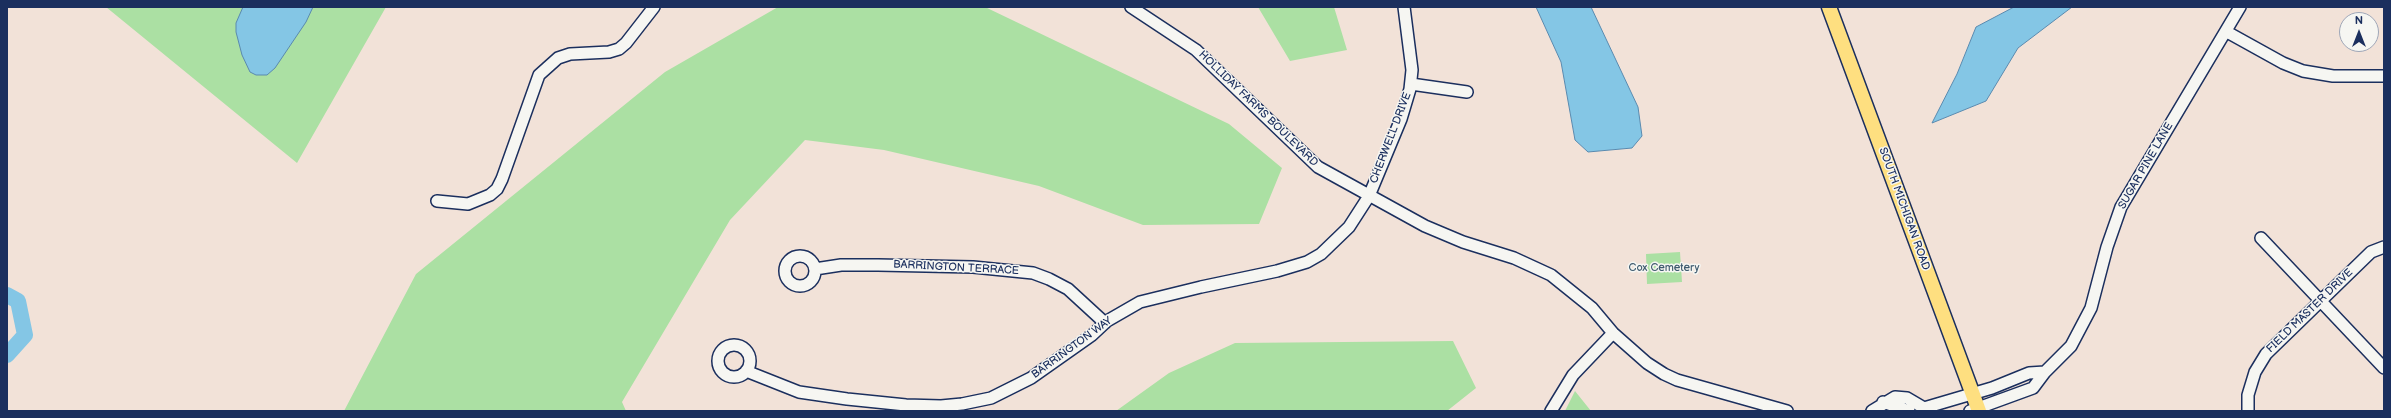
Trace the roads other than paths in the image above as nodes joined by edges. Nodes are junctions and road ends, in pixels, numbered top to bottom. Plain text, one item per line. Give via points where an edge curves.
1 (654, 7) edge
2 (1131, 7) edge
3 (1404, 7) edge
4 (1829, 7) edge
5 (2240, 7) edge
6 (2227, 32) junction
7 (2384, 76) edge
8 (1411, 84) junction
9 (1468, 92) dead end
10 (1368, 196) junction
11 (438, 200) dead end
12 (2261, 238) dead end
13 (2384, 247) edge
14 (815, 269) dead end
15 (2320, 302) junction
16 (1105, 323) junction
17 (1613, 333) junction
18 (2384, 368) edge
19 (746, 371) dead end
20 (2045, 372) junction
21 (1972, 394) junction
22 (1883, 402) junction
23 (1919, 409) edge
24 (1975, 410) edge
25 (1551, 411) edge
26 (1787, 411) edge
27 (1872, 411) edge
28 (1909, 411) edge
29 (2248, 411) edge

1 - 11 street via 619,49 570,54 558,58 539,75 502,179 490,195 468,204
2 - 10 street, HOLLIDAY FARMS BOULEVARD via 1196,50 1318,167
3 - 8 street, CHERWELL DRIVE via 1409,38
4 - 21 main road, SOUTH MICHIGAN ROAD
5 - 6 street, SUGAR PINE LANE
6 - 7 street via 2283,63 2303,71 2333,76
6 - 20 street, SUGAR PINE LANE via 2121,207 2107,247 2091,308 2081,329 2071,346
8 - 9 street
8 - 10 street, CHERWELL DRIVE via 1401,119
10 - 16 street, BARRINGTON WAY via 1337,241 1307,262 1277,272 1140,302
10 - 17 street, HOLLIDAY FARMS BOULEVARD via 1425,226 1463,242 1537,266 1592,308
12 - 15 street
13 - 15 street, FIELD MASTER DRIVE via 2371,252
14 - 16 street, BARRINGTON TERRACE via 878,264 973,267 1034,273 1068,289
15 - 18 street
15 - 29 street, FIELD MASTER DRIVE via 2266,354 2255,372 2248,396
16 - 19 street, BARRINGTON WAY via 1031,378 991,398 962,404 906,405 839,398 800,392
17 - 25 street via 1573,376
17 - 26 street, HOLLIDAY FARMS BOULEVARD via 1646,364 1676,380
20 - 21 street via 2029,373
20 - 24 street, SUGAR PINE LANE via 2033,388
21 - 23 street
21 - 24 main road, SOUTH MICHIGAN ROAD
22 - 23 street via 1895,396 1907,398
22 - 27 street
22 - 28 street

